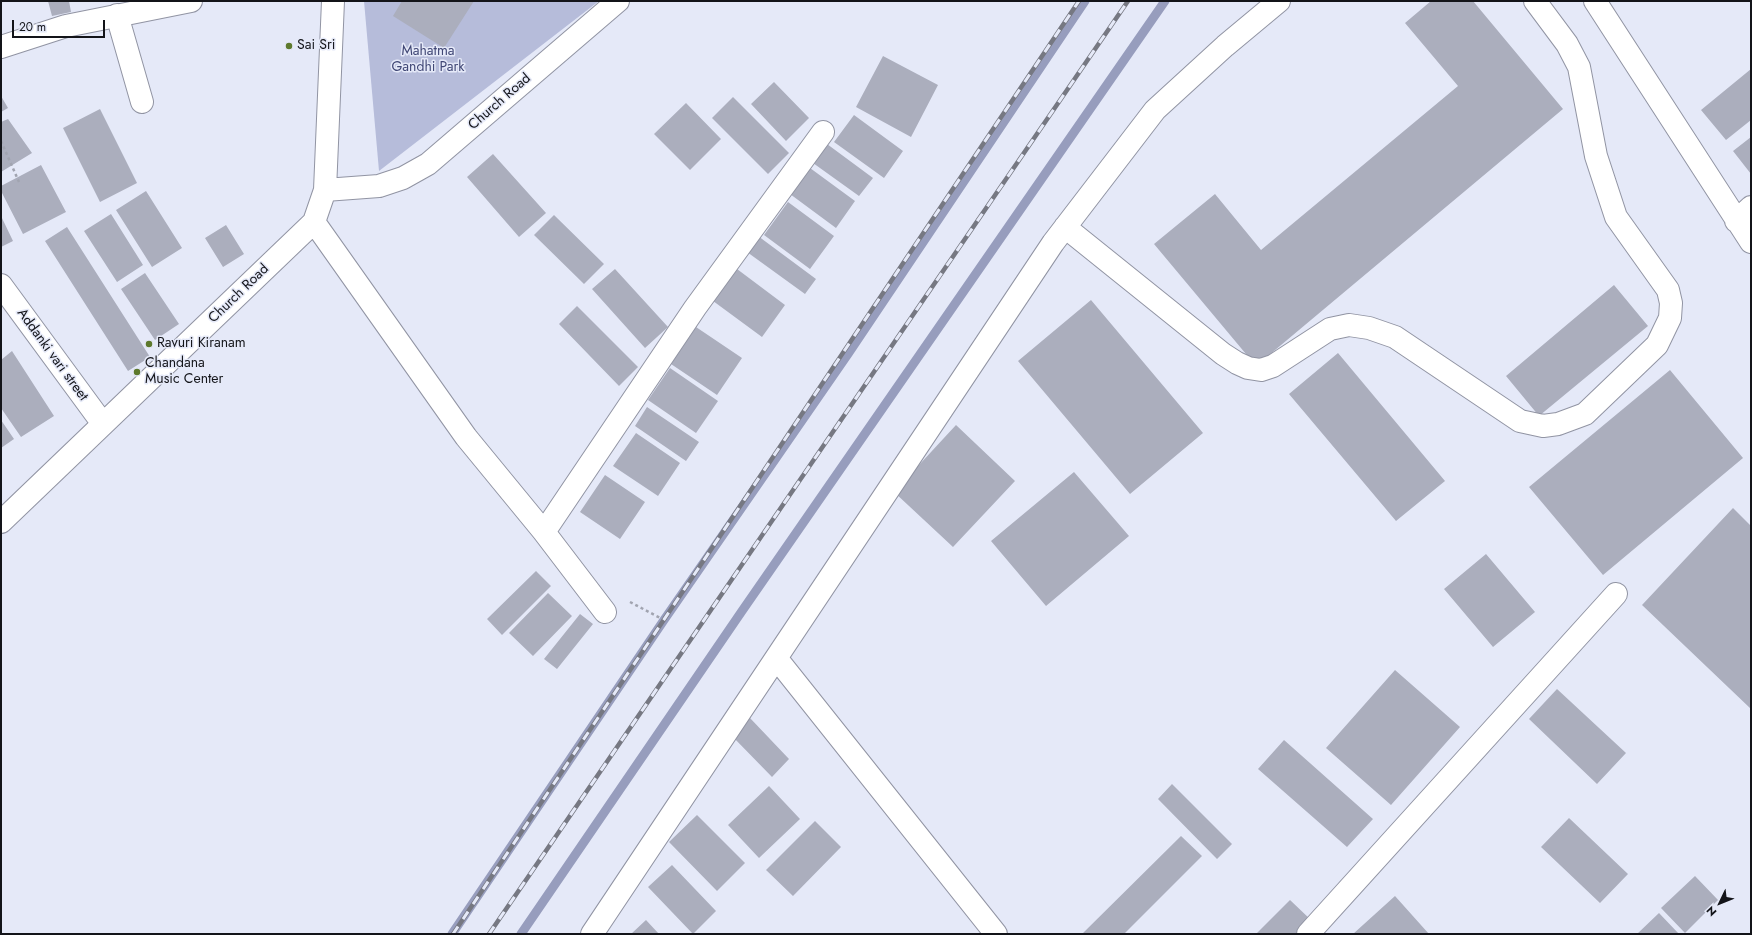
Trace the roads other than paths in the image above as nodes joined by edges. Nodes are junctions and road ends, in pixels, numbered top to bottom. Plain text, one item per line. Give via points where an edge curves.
1 (190, 1) edge
2 (333, 1) edge
3 (618, 1) edge
4 (1279, 1) edge
5 (1536, 1) edge
6 (1595, 1) edge
7 (117, 15) junction
8 (1, 47) edge
9 (142, 102) dead end
10 (823, 132) dead end
11 (325, 190) junction
12 (1744, 214) edge
13 (314, 222) junction
14 (1065, 227) junction
15 (1751, 242) edge
16 (1, 285) edge
17 (103, 424) junction
18 (1, 522) edge
19 (544, 532) junction
20 (1616, 594) dead end
21 (606, 612) road end
22 (777, 659) junction
23 (592, 934) edge
24 (996, 934) edge
25 (1308, 934) edge

1 - 7 street
2 - 11 street, Church Road
3 - 11 street, Church Road via 428,164 403,178 378,186
4 - 14 street via 1224,46 1155,110
5 - 14 street via 1567,44 1579,67 1596,156 1616,217 1668,290 1671,303 1670,318 1657,345 1585,414 1558,424 1543,426 1520,421 1395,337 1369,328 1349,325 1330,329 1273,366 1261,370 1248,368 1223,354
6 - 12 street
7 - 8 street via 66,26
7 - 9 street
10 - 19 street via 695,308
11 - 13 street, Church Road
12 - 15 street
13 - 17 street, Church Road
13 - 19 street via 466,437
14 - 22 street
16 - 17 street, Addanki vari street
17 - 18 street, Church Road
19 - 21 street
20 - 25 street
22 - 23 street
22 - 24 street

